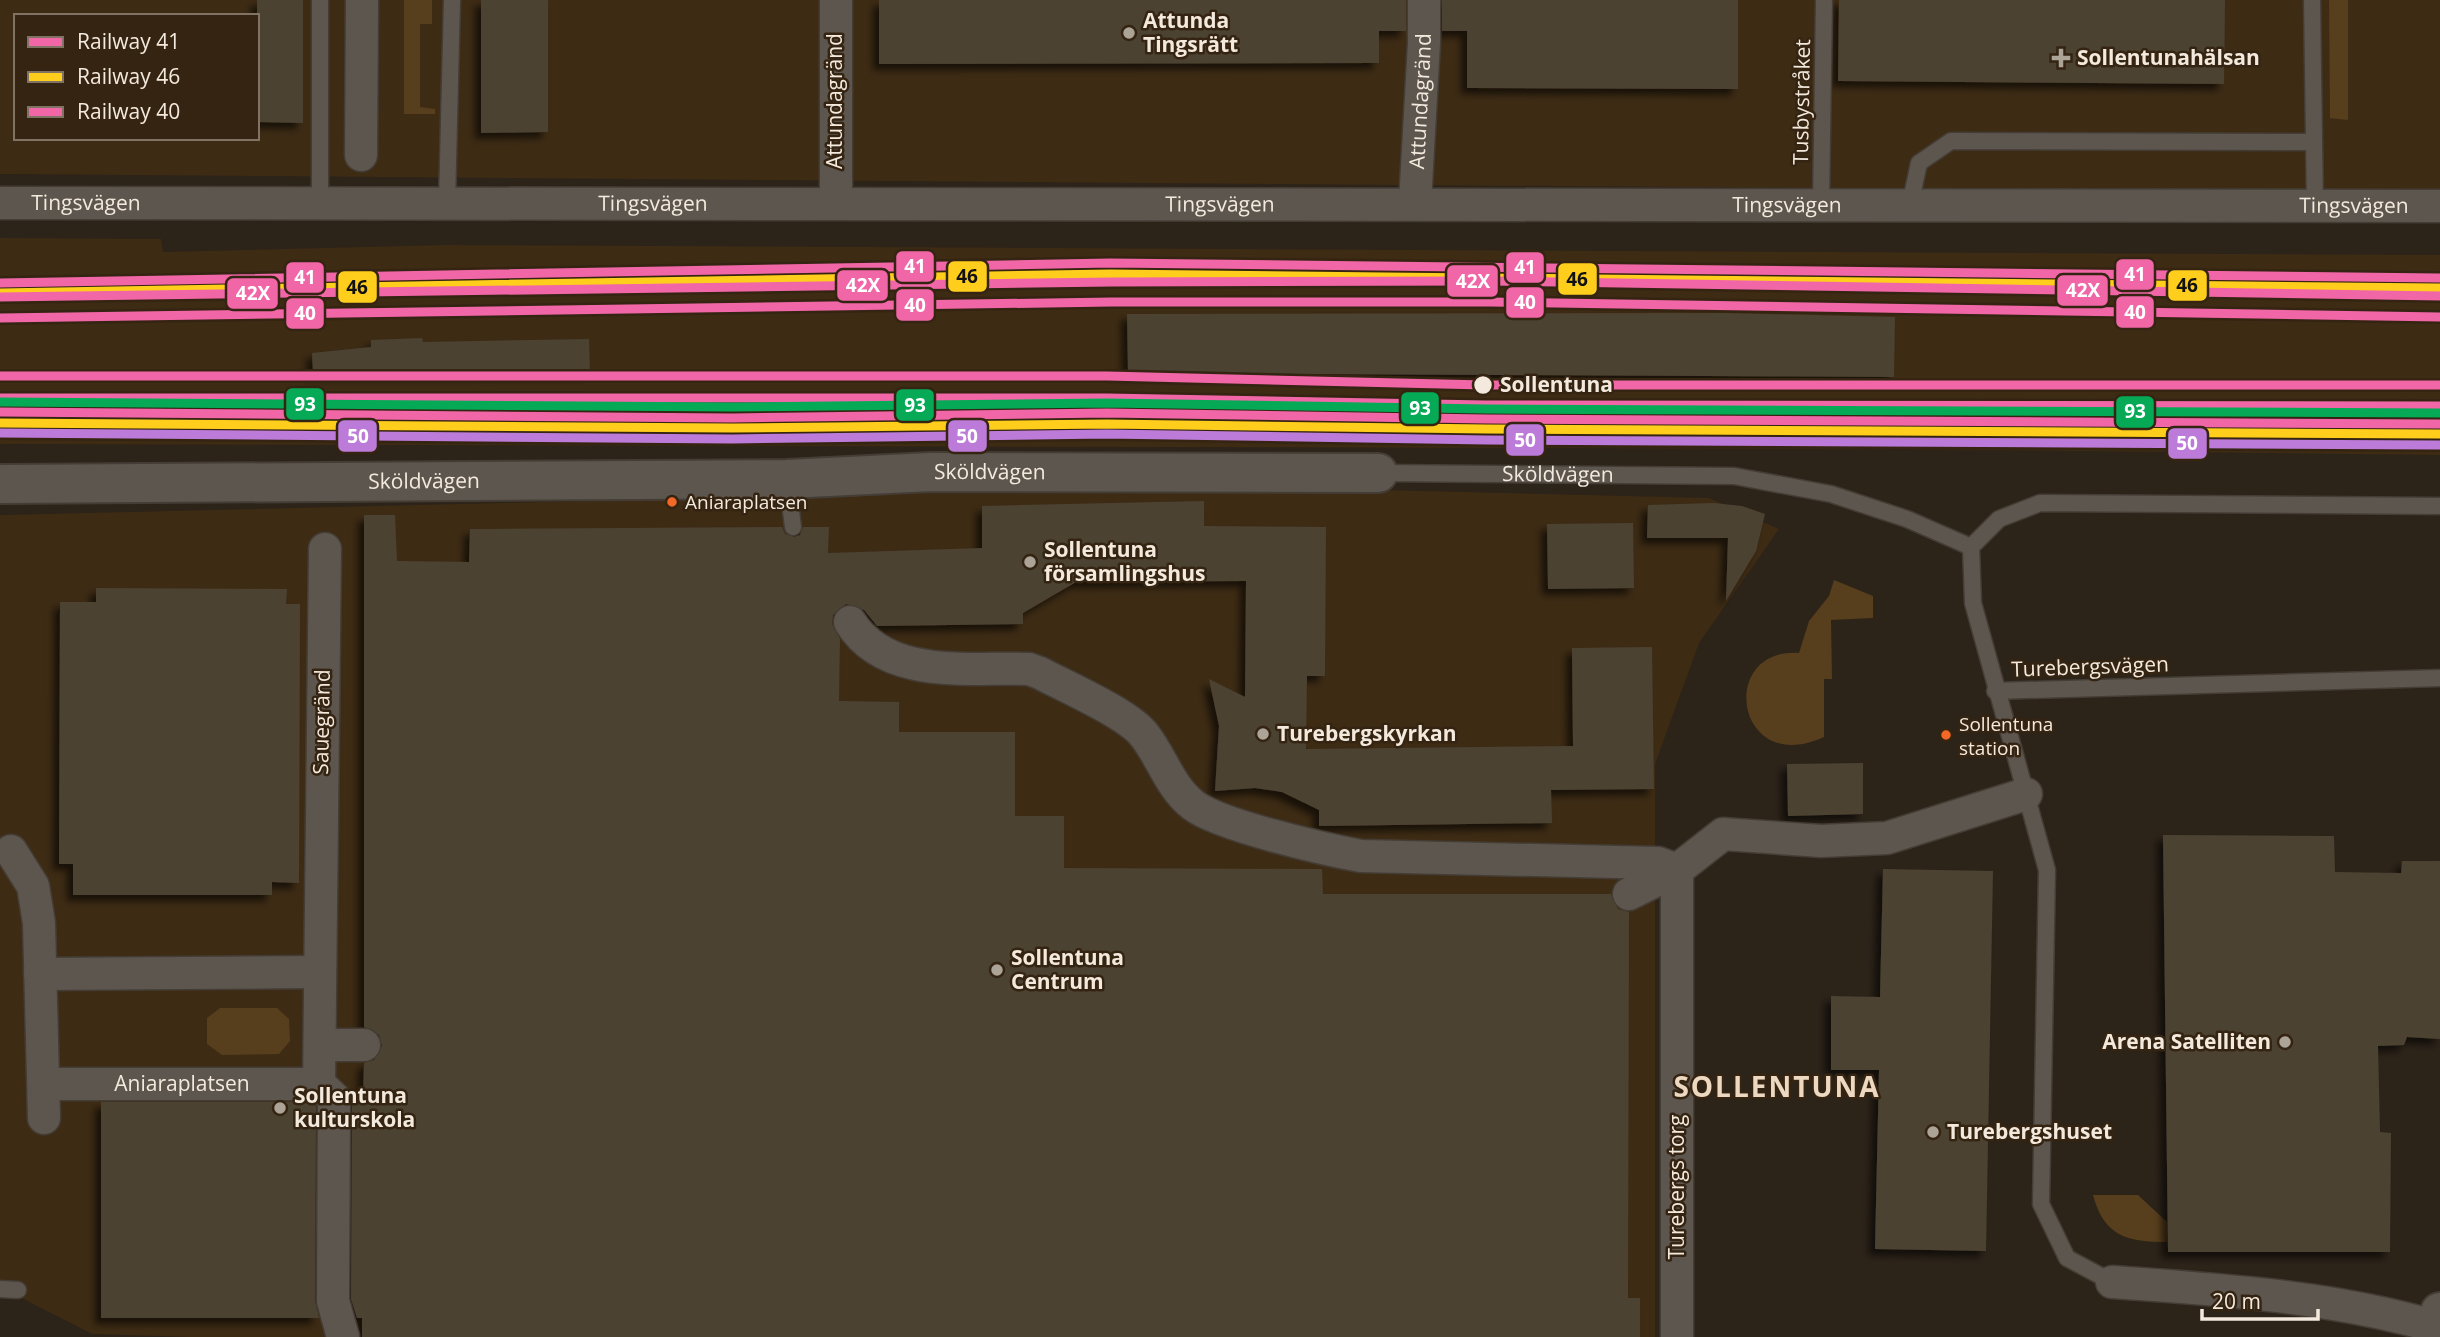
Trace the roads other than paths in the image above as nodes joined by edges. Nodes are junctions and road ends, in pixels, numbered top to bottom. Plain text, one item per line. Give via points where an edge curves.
1 (320, 0) edge
2 (362, 0) edge
3 (452, 0) edge
4 (836, 0) edge
5 (1424, 0) edge
6 (1824, 0) edge
7 (2312, 0) edge
8 (2314, 142) junction
9 (361, 155) dead end
10 (0, 203) edge
11 (320, 203) junction
12 (447, 203) junction
13 (836, 203) junction
14 (1415, 203) junction
15 (1821, 205) junction
16 (1910, 205) junction
17 (2315, 206) junction
18 (2440, 206) edge
19 (1378, 474) joint
20 (788, 479) junction
21 (0, 484) edge
22 (2440, 506) edge
23 (793, 527) dead end
24 (1971, 547) junction
25 (325, 549) dead end
26 (850, 622) dead end
27 (2440, 678) edge
28 (1995, 691) junction
29 (2026, 794) junction
30 (11, 851) dead end
31 (1676, 870) junction
32 (1629, 894) dead end
33 (319, 972) junction
34 (40, 974) junction
35 (320, 1045) junction
36 (364, 1045) dead end
37 (44, 1084) junction
38 (319, 1084) junction
39 (44, 1118) dead end
40 (2112, 1282) joint
41 (0, 1289) edge
42 (18, 1290) dead end
43 (2437, 1326) edge
44 (344, 1337) edge
45 (1676, 1337) edge

1 - 11 lane
2 - 9 street
3 - 12 lane
4 - 13 street, Attundagränd
5 - 14 street, Attundagränd
6 - 15 lane, Tusbystråket
7 - 8 lane
8 - 16 lane via 1951,141 1919,163
8 - 17 lane
10 - 11 street, Tingsvägen
11 - 12 street, Tingsvägen
12 - 13 street, Tingsvägen
13 - 14 street, Tingsvägen
14 - 15 street, Tingsvägen
15 - 16 street, Tingsvägen
16 - 17 street, Tingsvägen
17 - 18 street, Tingsvägen
19 - 20 street, Sköldvägen via 930,472
19 - 24 lane, Sköldvägen via 1734,476 1831,494 1907,519
20 - 21 street, Sköldvägen
20 - 23 lane
22 - 24 lane via 2040,503 1999,519
24 - 28 lane, Turebergsvägen via 1973,603
25 - 33 street, Sauegränd
26 - 31 street via 859,637 900,662 1040,673 1144,734 1171,780 1192,804 1225,820 1361,856 1658,863
27 - 28 lane, Turebergsvägen
28 - 29 lane
29 - 31 street via 1887,838 1821,841 1723,834
29 - 40 lane via 2047,870 2041,1204 2067,1258
30 - 34 street via 33,886
31 - 32 street
31 - 45 street, Turebergs torg
33 - 34 street
33 - 35 street, Sauegränd
34 - 37 street
35 - 36 street
35 - 38 street, Sauegränd
37 - 38 street, Aniaraplatsen
37 - 39 street
38 - 44 street via 334,1098 333,1301
40 - 43 street via 2255,1292
41 - 42 lane

